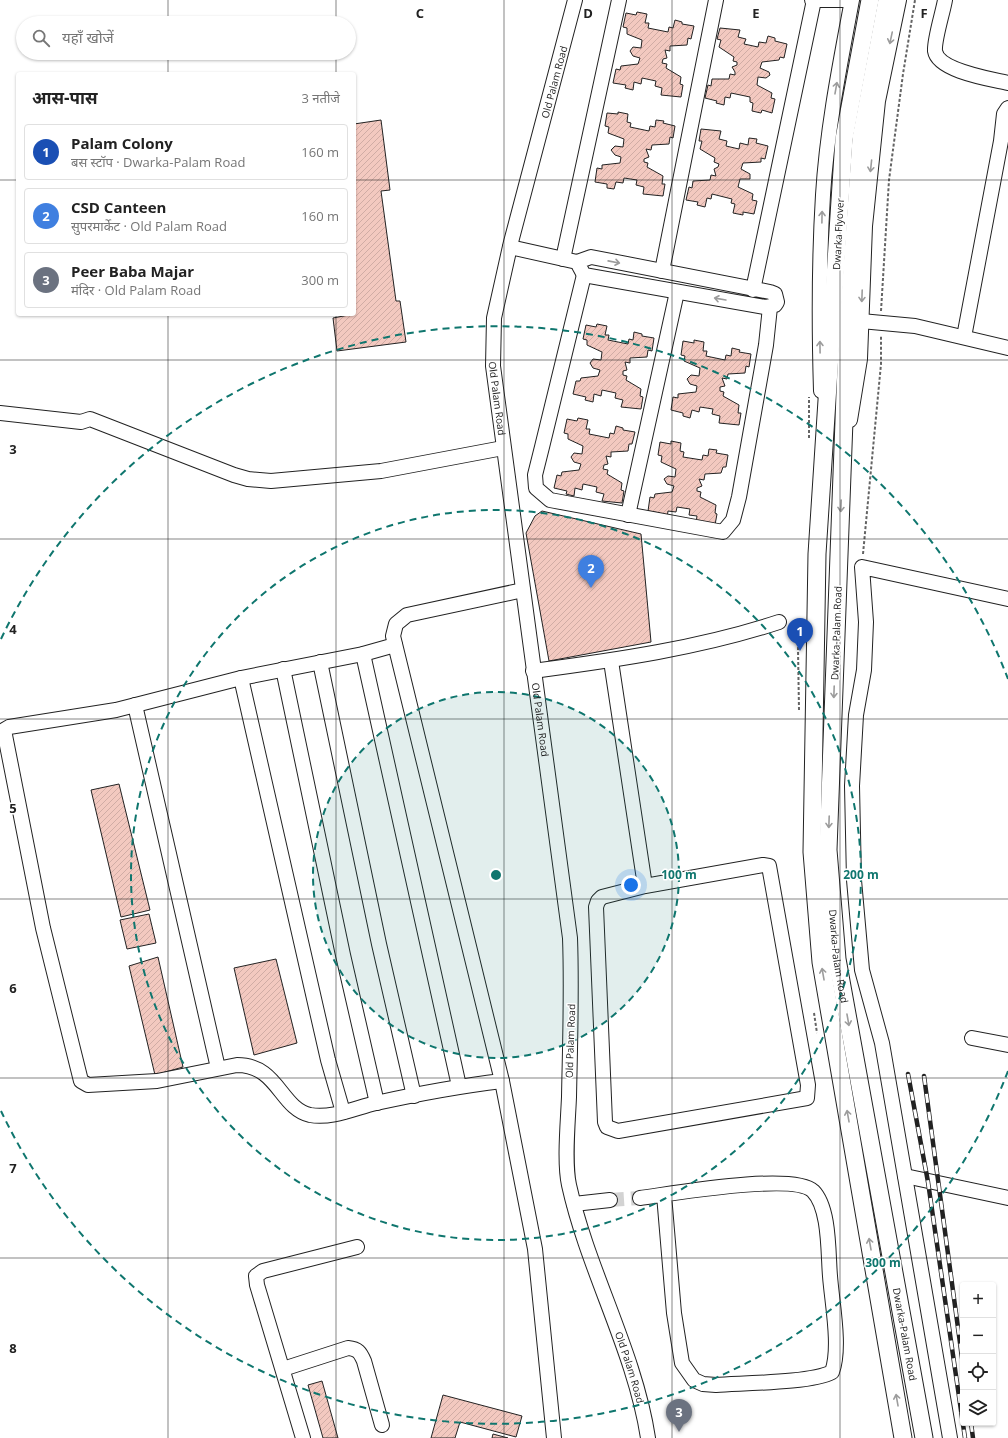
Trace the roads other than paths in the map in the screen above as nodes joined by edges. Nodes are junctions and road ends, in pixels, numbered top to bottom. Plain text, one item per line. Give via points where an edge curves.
1 (575, 0) edge
2 (619, 0) edge
3 (716, 0) edge
4 (813, 0) edge
5 (851, 0) edge
6 (870, 0) edge
7 (887, 0) edge
8 (899, 0) edge
9 (945, 0) edge
10 (1008, 83) edge
11 (1008, 108) edge
12 (510, 247) junction
13 (570, 261) junction
14 (662, 271) junction
15 (584, 275) junction
16 (753, 290) junction
17 (677, 292) junction
18 (770, 307) junction
19 (861, 321) junction
20 (964, 337) junction
21 (1008, 348) edge
22 (0, 413) edge
23 (503, 452) junction
24 (842, 467) junction
25 (823, 470) junction
26 (628, 515) junction
27 (523, 590) junction
28 (1008, 599) edge
29 (779, 622) dead end
30 (395, 645) junction
31 (363, 654) junction
32 (610, 661) junction
33 (320, 662) junction
34 (283, 669) junction
35 (533, 671) junction
36 (241, 678) junction
37 (135, 705) junction
38 (646, 886) junction
39 (972, 1038) dead end
40 (1008, 1045) edge
41 (218, 1068) junction
42 (502, 1081) junction
43 (459, 1086) junction
44 (414, 1096) junction
45 (376, 1103) junction
46 (342, 1112) junction
47 (905, 1176) junction
48 (664, 1195) junction
49 (640, 1198) tunnel mouth
50 (1008, 1198) edge
51 (610, 1200) tunnel mouth
52 (574, 1204) junction
53 (357, 1247) dead end
54 (283, 1369) junction
55 (382, 1425) dead end
56 (304, 1438) edge
57 (554, 1438) edge
58 (648, 1438) edge
59 (903, 1438) edge
60 (924, 1438) edge
61 (950, 1438) edge

1 - 12 street, Old Palam Road
2 - 13 street
3 - 14 street
4 - 5 street
4 - 16 street
25 -> 5 street via 820,334 823,194 835,92
6 - 25 main road, Dwarka Flyover via 844,139
7 - 24 main road, Dwarka Flyover via 861,138 847,340
8 -> 19 street via 878,102 864,226
9 - 10 street via 935,49 940,60 953,69
11 - 20 street via 1004,114
12 - 13 street
12 - 23 street, Old Palam Road via 494,318 493,366
13 -> 14 street via 591,257
13 - 15 street
14 - 16 street
15 - 17 street
15 - 26 street via 542,447 536,488 550,500
16 - 18 street via 775,294 777,302
18 -> 17 street
17 - 26 street
18 - 26 street via 766,346 733,520 723,532
19 - 20 street via 915,326
19 - 24 street via 860,359
20 - 21 street
22 - 23 street via 80,422 87,429 225,478 268,487 381,478
23 - 27 street, Old Palam Road
24 -> 60 main road, Dwarka-Palam Road via 828,850 837,959
59 -> 25 main road, Dwarka-Palam Road via 821,962 812,852 817,554
27 - 30 street via 407,615 400,619 394,629
27 - 35 street, Old Palam Road
28 - 47 street via 862,567 866,622 864,670 856,715 852,786 854,880 862,970 882,1043
29 - 32 street via 736,636
30 - 31 street
30 - 42 street
31 - 33 street
31 - 43 street
32 - 35 street
32 - 38 street
33 - 34 street
33 - 44 street via 379,944
34 - 36 street
34 - 45 street
35 - 52 street, Old Palam Road via 570,938 572,992 567,1138 568,1183
36 - 37 street
36 - 46 street
37 - 41 street
37 - 41 street via 85,716 9,727 4,730 43,928 79,1077 84,1084 157,1081
38 - 38 street via 769,866 808,1085 808,1098 618,1131 607,1127 596,907 602,896
39 - 40 street
41 - 46 street via 247,1065 258,1068 287,1098 308,1114 328,1116
42 - 43 street
42 - 57 street via 535,1249
43 - 44 street
44 - 45 street
45 - 46 street
47 - 50 street
47 - 61 street
48 - 48 street via 772,1184 804,1186 813,1192 824,1212 828,1244 836,1352 832,1372 824,1377 716,1385 694,1380 682,1363 674,1313
48 - 49 street
51 - 52 street
52 - 58 street, Old Palam Road via 583,1240 626,1357 646,1422
53 - 54 street via 263,1271 256,1276
54 - 55 street via 348,1348 356,1349 364,1361
54 - 56 street

